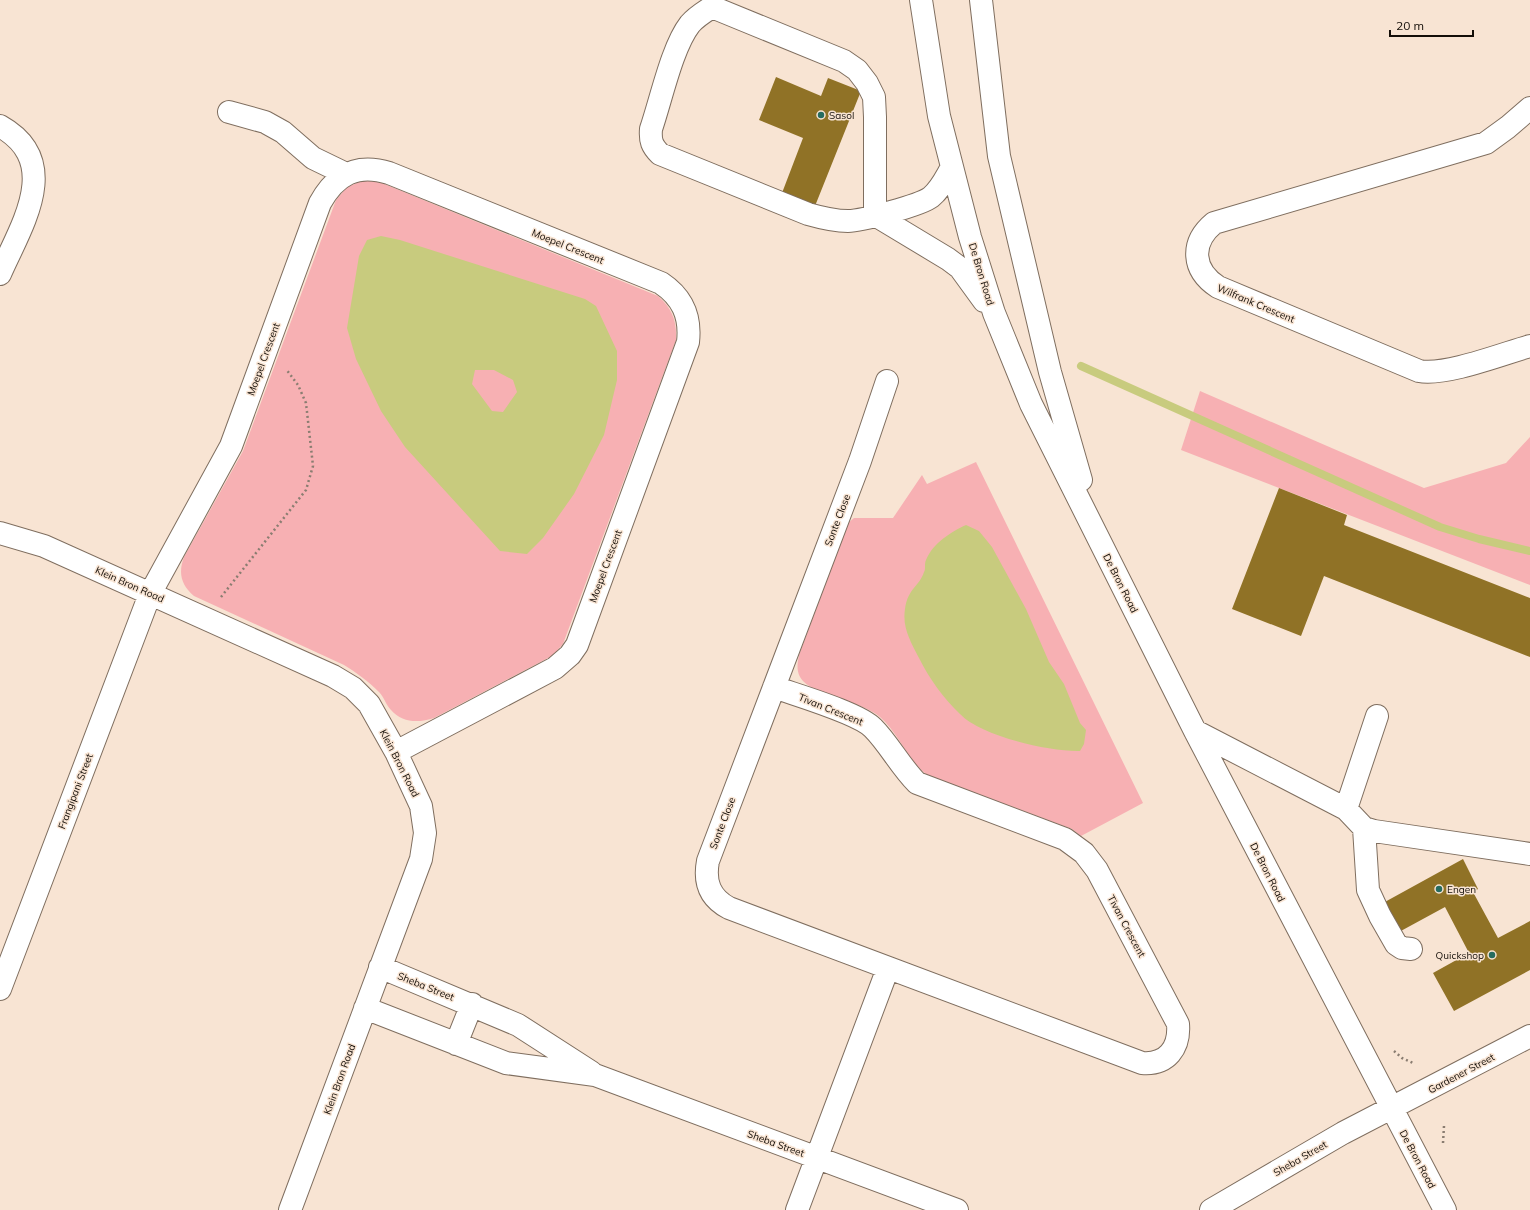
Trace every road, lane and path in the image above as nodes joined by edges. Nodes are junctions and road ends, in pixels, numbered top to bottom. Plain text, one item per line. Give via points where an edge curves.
1 (921, 0) edge
2 (981, 0) edge
3 (712, 3) edge
4 (1530, 108) edge
5 (229, 112) dead end
6 (0, 126) edge
7 (952, 167) junction
8 (346, 174) junction
9 (876, 216) junction
10 (0, 274) edge
11 (994, 313) junction
12 (268, 345) junction
13 (1530, 346) edge
14 (888, 381) dead end
15 (1095, 532) junction
16 (0, 533) edge
17 (150, 594) junction
18 (204, 618) junction
19 (774, 687) junction
20 (1377, 716) dead end
21 (1195, 731) junction
22 (396, 752) junction
23 (1346, 809) junction
24 (1364, 828) junction
25 (1530, 854) edge
26 (1411, 949) dead end
27 (380, 967) junction
28 (888, 968) junction
29 (0, 988) edge
30 (472, 1004) junction
31 (365, 1008) junction
32 (1530, 1036) edge
33 (456, 1044) junction
34 (1394, 1052) dead end
35 (1413, 1063) dead end
36 (595, 1075) junction
37 (1391, 1109) junction
38 (1444, 1126) dead end
39 (1442, 1143) dead end
40 (817, 1158) junction
41 (290, 1210) edge
42 (797, 1210) edge
43 (957, 1210) edge
44 (1211, 1210) edge
45 (1445, 1210) edge

1 - 7 street, De Bron Road via 939,116
2 - 15 street, De Bron Road via 999,156 1050,372
3 - 9 street via 844,61 857,70 874,97
3 - 9 street via 687,28 679,43 651,129 650,139 653,148 673,160 808,214 829,220 849,221
4 - 13 street, Wilfrank Crescent via 1486,143 1214,223 1200,239 1197,250 1201,272 1208,281 1218,287 1419,371 1444,371
5 - 8 street via 265,122 283,132 313,158
6 - 10 street via 19,140 27,151 35,178 30,205
7 - 9 street via 940,188 930,198
7 - 11 street, De Bron Road via 970,237
8 - 12 street, Moepel Crescent via 335,181 320,202
8 - 22 street, Moepel Crescent via 368,168 389,173 661,283 679,298 688,319 689,330 688,342 666,402 576,644 570,654 555,668
9 - 11 street via 934,248 960,268
11 - 15 street, De Bron Road via 1031,404
12 - 17 street, Moepel Crescent via 231,446
12 - 18 path via 298,385 306,403 313,466 306,490
14 - 19 street, Sonte Close
15 - 21 street, De Bron Road
16 - 17 street, Klein Bron Road via 44,546
17 - 18 street, Klein Bron Road
17 - 29 street, Frangipani Street
18 - 22 street, Klein Bron Road via 334,676 353,688 369,704
19 - 28 street, Sonte Close via 708,861 708,887 714,898 729,908
19 - 28 street, Tivan Crescent via 865,721 916,783 1065,839 1084,853 1097,870 1178,1024 1177,1043 1167,1058 1160,1062 1142,1063
20 - 23 street
21 - 23 street
21 - 37 street, De Bron Road
22 - 27 street, Klein Bron Road via 422,806 425,833 420,859
23 - 24 street
24 - 25 street
24 - 26 street via 1368,890 1396,944
27 - 30 street, Sheba Street
27 - 31 street, Klein Bron Road
28 - 40 street
30 - 33 street
30 - 36 street, Sheba Street via 518,1025
31 - 33 street, Sheba Street
31 - 41 street, Klein Bron Road
32 - 37 street, Gardener Street
33 - 36 street, Sheba Street via 506,1063
34 - 35 path
36 - 40 street, Sheba Street
37 - 44 street, Sheba Street via 1343,1133
37 - 45 street, De Bron Road
38 - 39 path
40 - 42 street
40 - 43 street, Sheba Street

